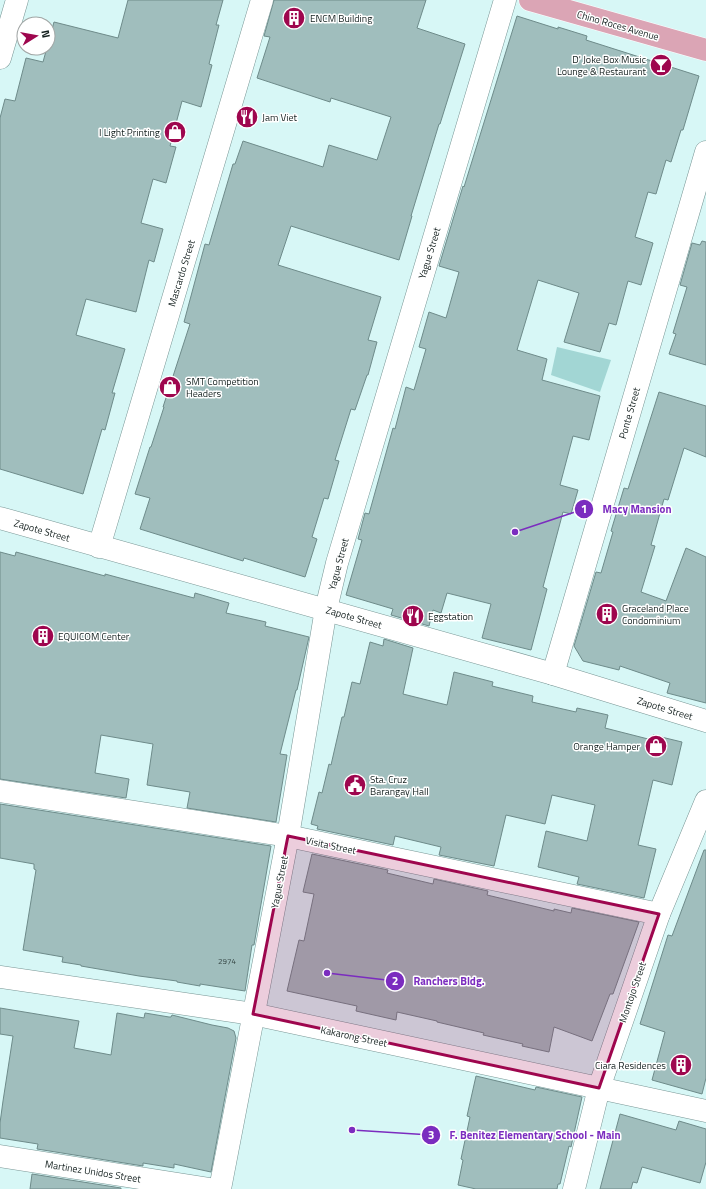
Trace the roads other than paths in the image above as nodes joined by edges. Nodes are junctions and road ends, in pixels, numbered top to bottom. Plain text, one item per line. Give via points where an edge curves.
1 (17, 0) edge
2 (262, 0) edge
3 (505, 0) edge
4 (530, 0) edge
5 (706, 50) edge
6 (0, 58) edge
7 (706, 152) edge
8 (0, 518) edge
9 (99, 547) junction
10 (326, 609) junction
11 (553, 674) junction
12 (706, 721) edge
13 (0, 791) edge
14 (706, 801) edge
15 (288, 836) junction
16 (659, 914) junction
17 (0, 977) edge
18 (253, 1014) junction
19 (599, 1088) junction
20 (706, 1111) edge
21 (0, 1156) edge
22 (210, 1189) edge
23 (220, 1189) edge
24 (574, 1189) edge

1 - 6 street
2 - 9 street, Mascardo Street
3 - 10 street, Yague Street via 337,563
4 - 5 main road, Chino Roces Avenue
7 - 11 street, Ponte Street
8 - 9 street, Zapote Street
9 - 10 street, Zapote Street
10 - 11 street, Zapote Street
10 - 15 street, Yague Street
11 - 12 street, Zapote Street
13 - 15 street, Visita Street
14 - 16 street, Montojo Street
15 - 16 street, Visita Street
15 - 18 street, Yague Street
16 - 19 street, Montojo Street
17 - 18 street, Kakarong Street
18 - 19 street, Kakarong Street
18 - 23 street, Yague Street
19 - 20 street, Kakarong Street
19 - 24 street, Montojo Street
21 - 22 street, Martinez Unidos Street

